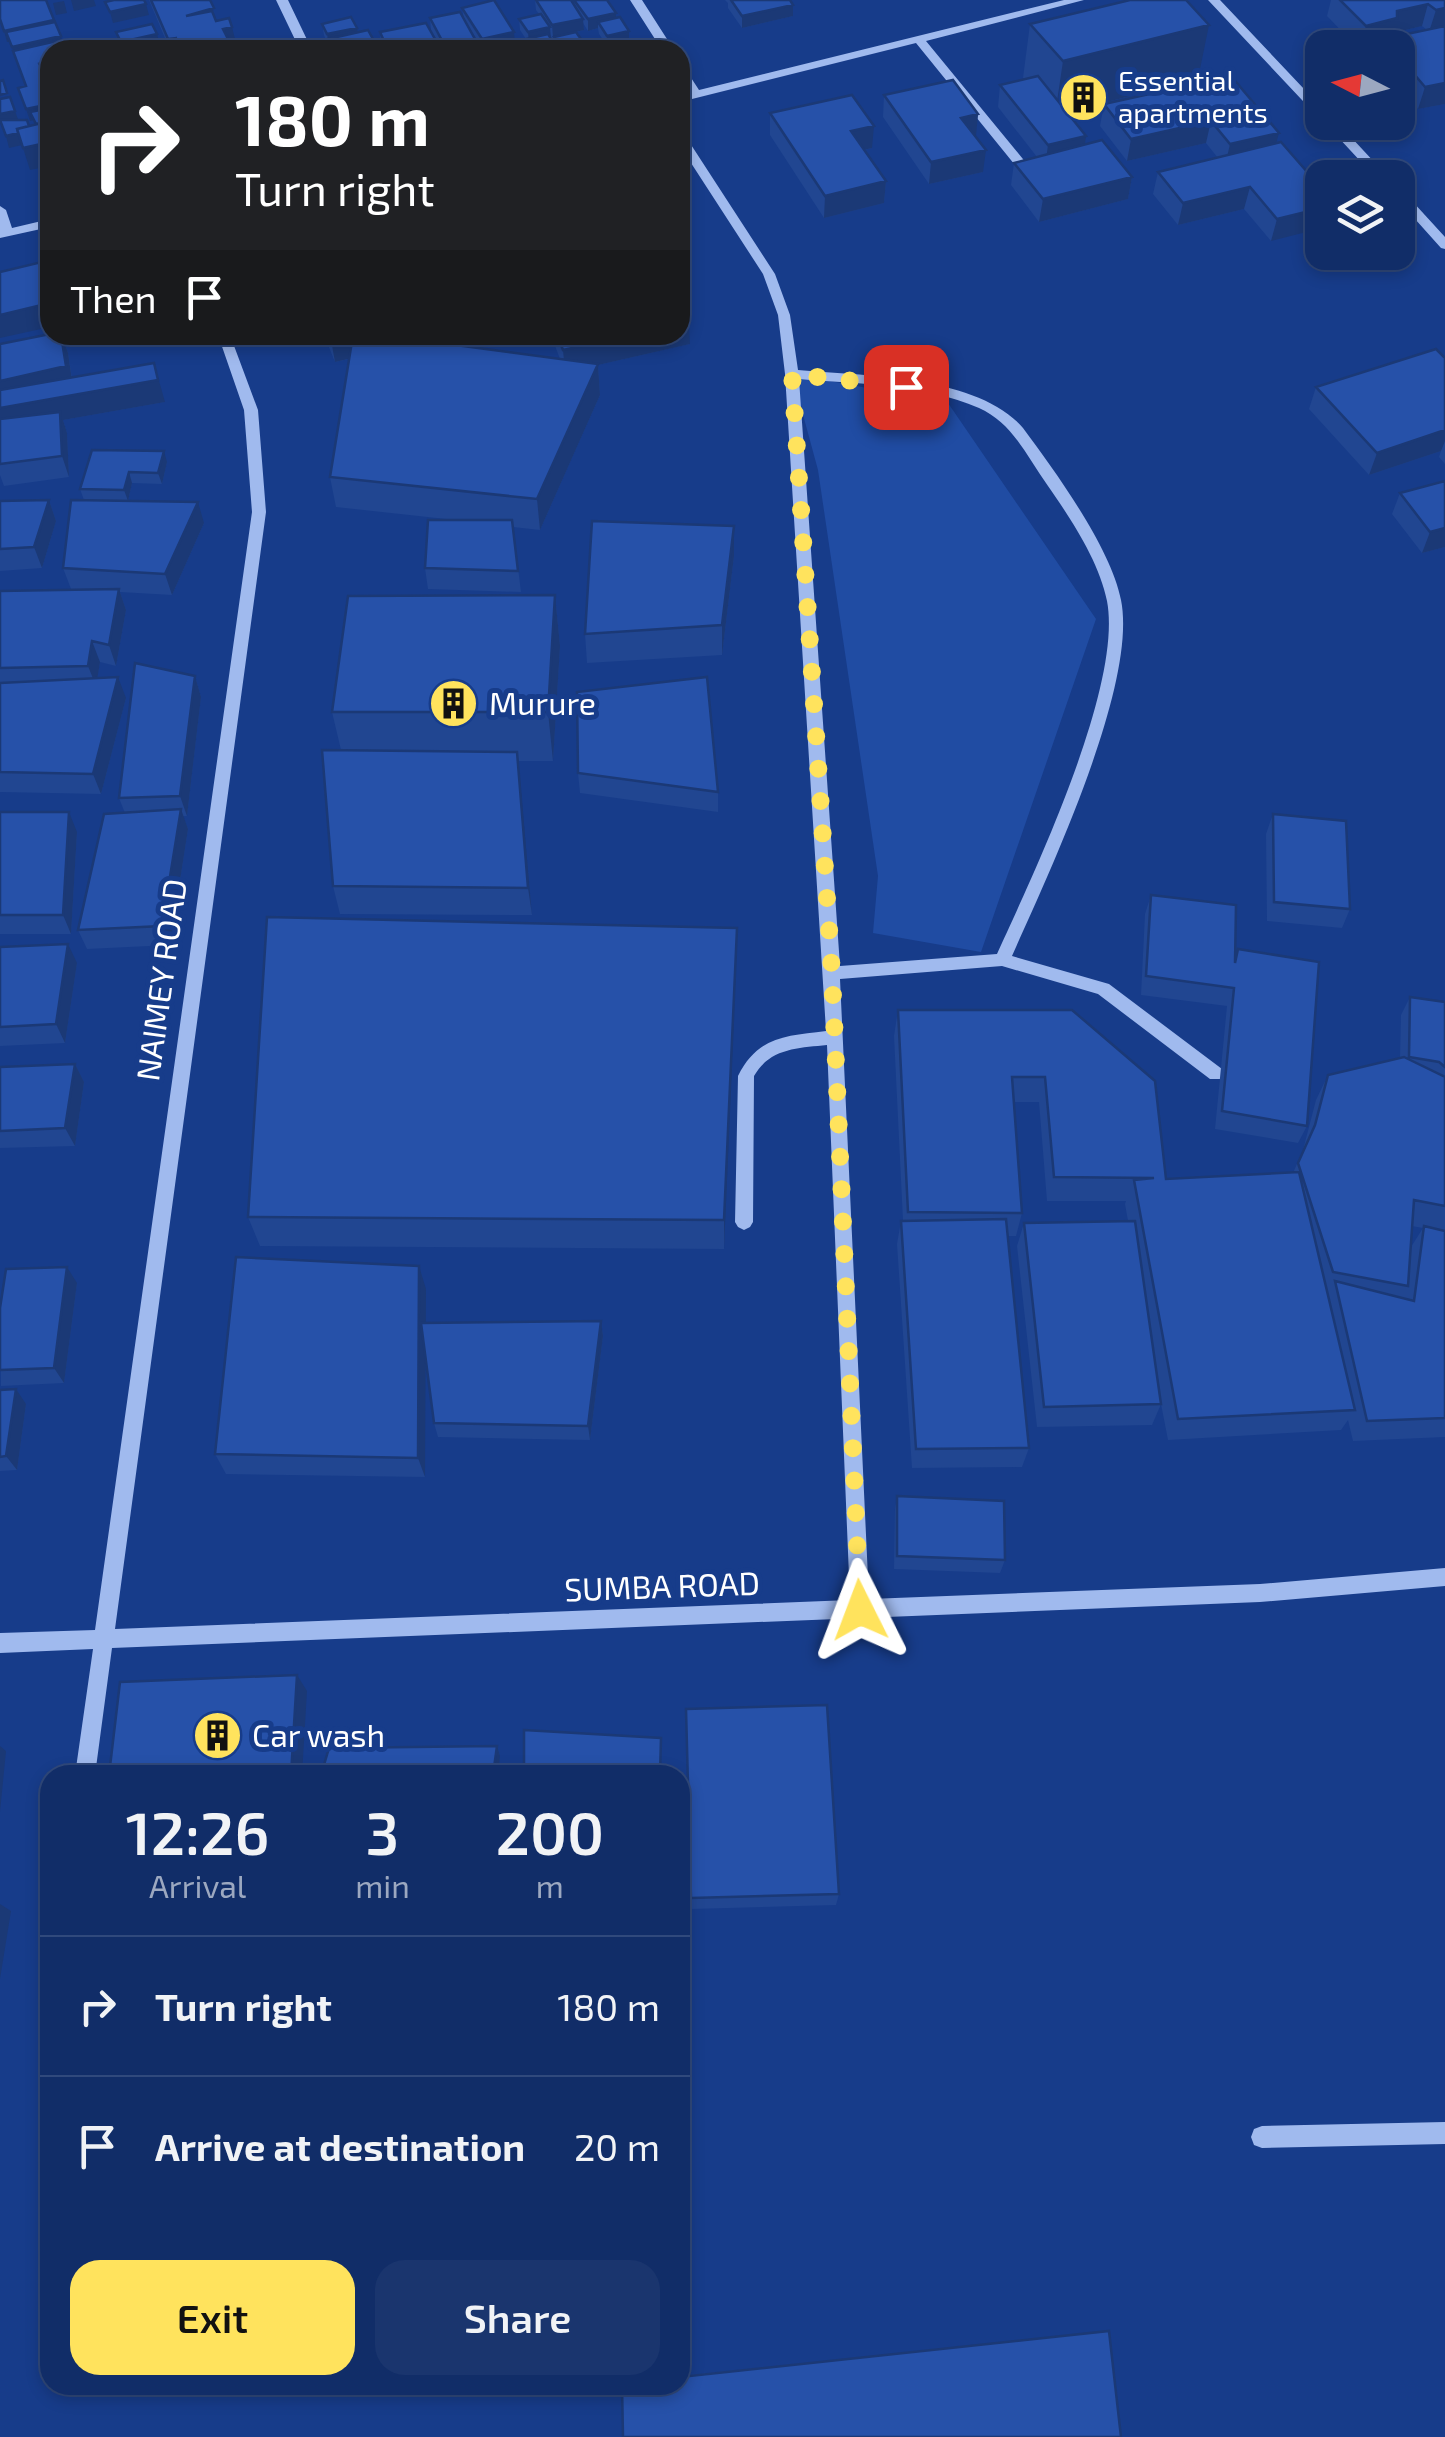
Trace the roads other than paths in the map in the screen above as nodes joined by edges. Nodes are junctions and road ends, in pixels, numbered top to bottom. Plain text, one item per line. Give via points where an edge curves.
1 (282, 0) edge
2 (636, 0) edge
3 (996, 0) edge
4 (1078, 0) edge
5 (1214, 0) edge
6 (1008, 15) junction
7 (918, 39) junction
8 (301, 40) edge
9 (662, 40) edge
10 (690, 85) edge
11 (697, 96) junction
12 (1305, 96) edge
13 (690, 97) edge
14 (1347, 140) edge
15 (690, 152) edge
16 (1366, 160) edge
17 (1023, 167) edge
18 (0, 210) edge
19 (1415, 212) edge
20 (40, 225) edge
21 (4, 233) edge
22 (1445, 245) edge
23 (228, 345) edge
24 (792, 374) junction
25 (1002, 960) junction
26 (832, 973) junction
27 (835, 1037) junction
28 (1216, 1074) dead end
29 (744, 1222) dead end
30 (1445, 1577) edge
31 (860, 1610) junction
32 (102, 1637) junction
33 (0, 1642) edge
34 (86, 1765) edge
35 (1445, 2133) edge
36 (1262, 2137) dead end

1 - 8 street
2 - 9 street
3 - 6 street
4 - 6 street
5 - 12 street
6 - 7 street
7 - 11 street
7 - 17 street
10 - 11 street
11 - 13 street
14 - 16 street
15 - 24 street via 768,274 784,314
18 - 21 street
19 - 22 street
20 - 21 street
23 - 32 street, NAIMEY ROAD via 251,410 259,512
24 - 25 street via 945,392 1006,418 1064,499 1116,603 1112,661 1083,760 1054,848
24 - 26 street
25 - 26 street
25 - 28 street via 1103,988
26 - 27 street
27 - 29 street via 774,1045 754,1058 746,1076
27 - 31 street
30 - 31 street, SUMBA ROAD via 1260,1593
31 - 32 street, SUMBA ROAD
32 - 33 street, SUMBA ROAD
32 - 34 street, NAIMEY ROAD
35 - 36 street

